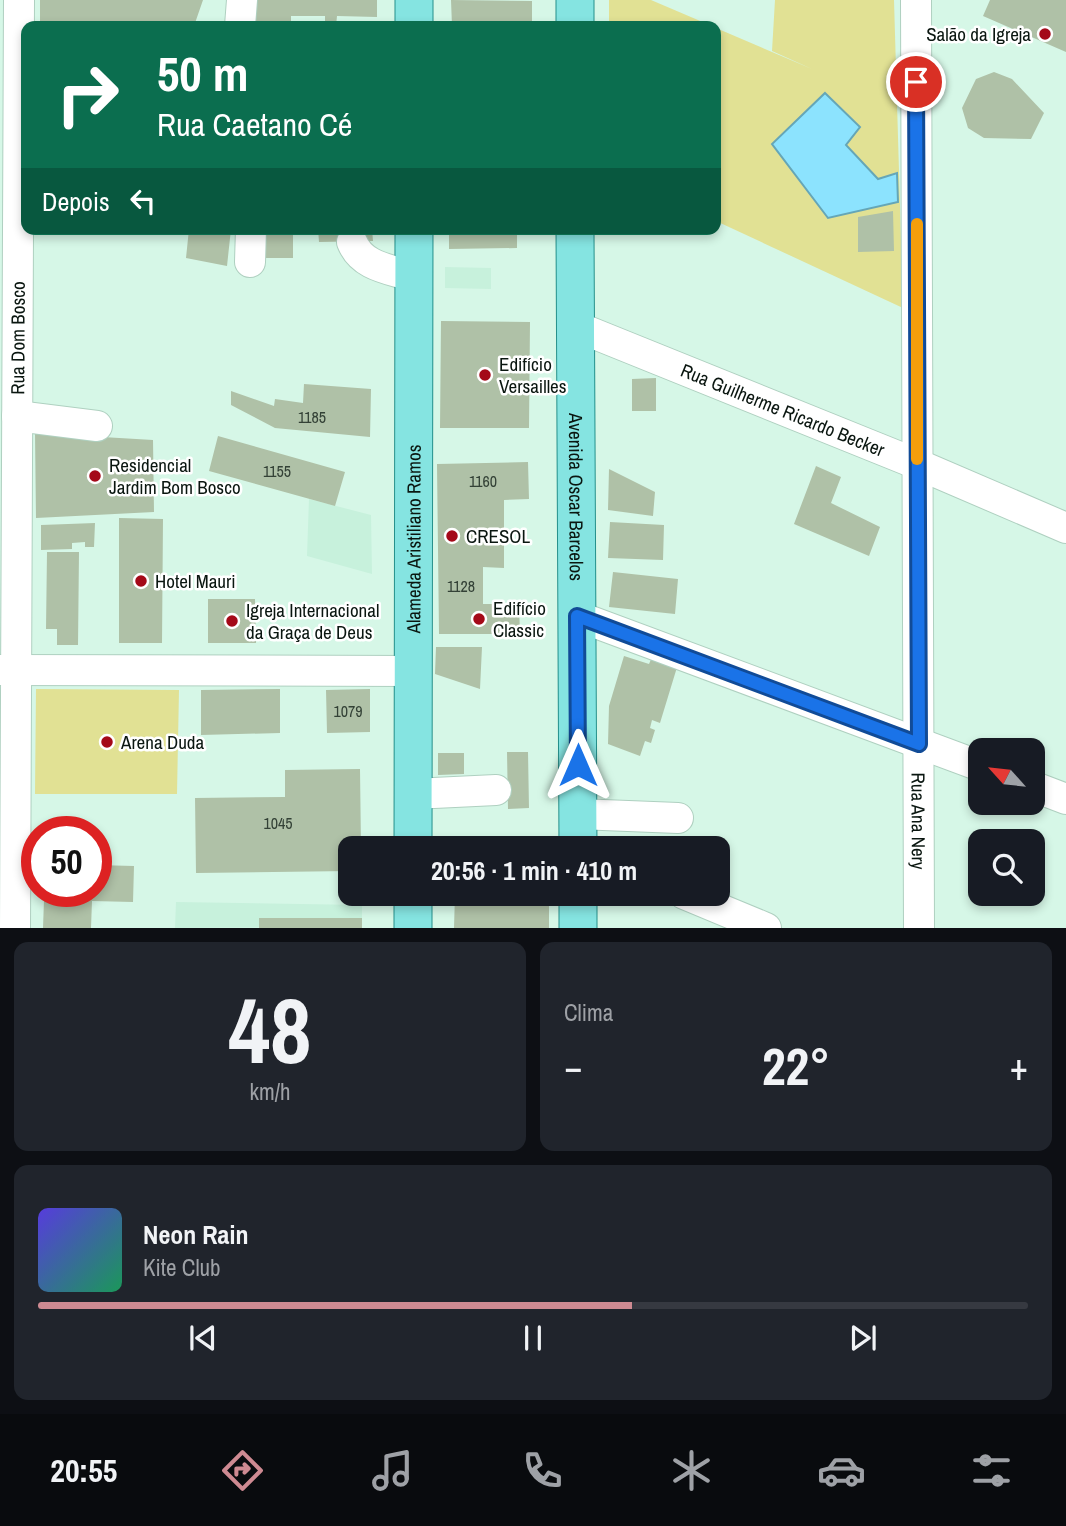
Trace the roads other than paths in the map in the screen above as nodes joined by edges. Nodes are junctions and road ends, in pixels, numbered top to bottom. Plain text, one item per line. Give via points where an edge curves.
1 (19, 0) edge
2 (242, 0) edge
3 (414, 0) edge
4 (575, 0) edge
5 (916, 0) edge
6 (240, 21) edge
7 (414, 21) edge
8 (575, 21) edge
9 (9, 187) edge
10 (251, 235) edge
11 (414, 235) edge
12 (575, 235) edge
13 (352, 242) dead end
14 (250, 262) dead end
15 (414, 277) junction
16 (575, 326) junction
17 (97, 426) dead end
18 (11, 430) edge
19 (917, 464) junction
20 (1066, 528) edge
21 (577, 616) junction
22 (8, 671) edge
23 (413, 671) junction
24 (919, 744) junction
25 (968, 762) edge
26 (496, 790) dead end
27 (1045, 791) edge
28 (413, 794) junction
29 (1066, 799) edge
30 (678, 818) dead end
31 (578, 831) edge
32 (413, 836) edge
33 (413, 906) edge
34 (578, 906) edge
35 (713, 906) edge
36 (15, 928) edge
37 (412, 928) edge
38 (578, 928) edge
39 (766, 928) edge
40 (919, 928) edge

1 - 9 street, Rua Dom Bosco
2 - 6 street
3 - 7 main road
4 - 8 main road
5 - 19 street, Rua Ana Nery
9 - 18 street, Rua Dom Bosco
10 - 14 street
11 - 15 main road, Alameda Aristiliano Ramos
12 - 16 main road, Avenida Oscar Barcelos
13 - 15 street via 357,255 365,260
15 - 23 main road, Alameda Aristiliano Ramos
16 - 19 street, Rua Guilherme Ricardo Becker
16 - 21 main road, Avenida Oscar Barcelos
17 - 18 street
18 - 22 street, Rua Dom Bosco
19 - 20 street, Rua Guilherme Ricardo Becker
19 - 24 street, Rua Ana Nery
21 - 24 street
21 - 31 main road, Avenida Oscar Barcelos
22 - 23 street
22 - 36 street, Rua Dom Bosco
23 - 28 main road, Alameda Aristiliano Ramos
24 - 25 street
24 - 40 street, Rua Ana Nery
26 - 28 street
27 - 29 street
28 - 32 main road, Alameda Aristiliano Ramos
30 - 31 street
33 - 37 main road
34 - 38 main road
35 - 39 street

